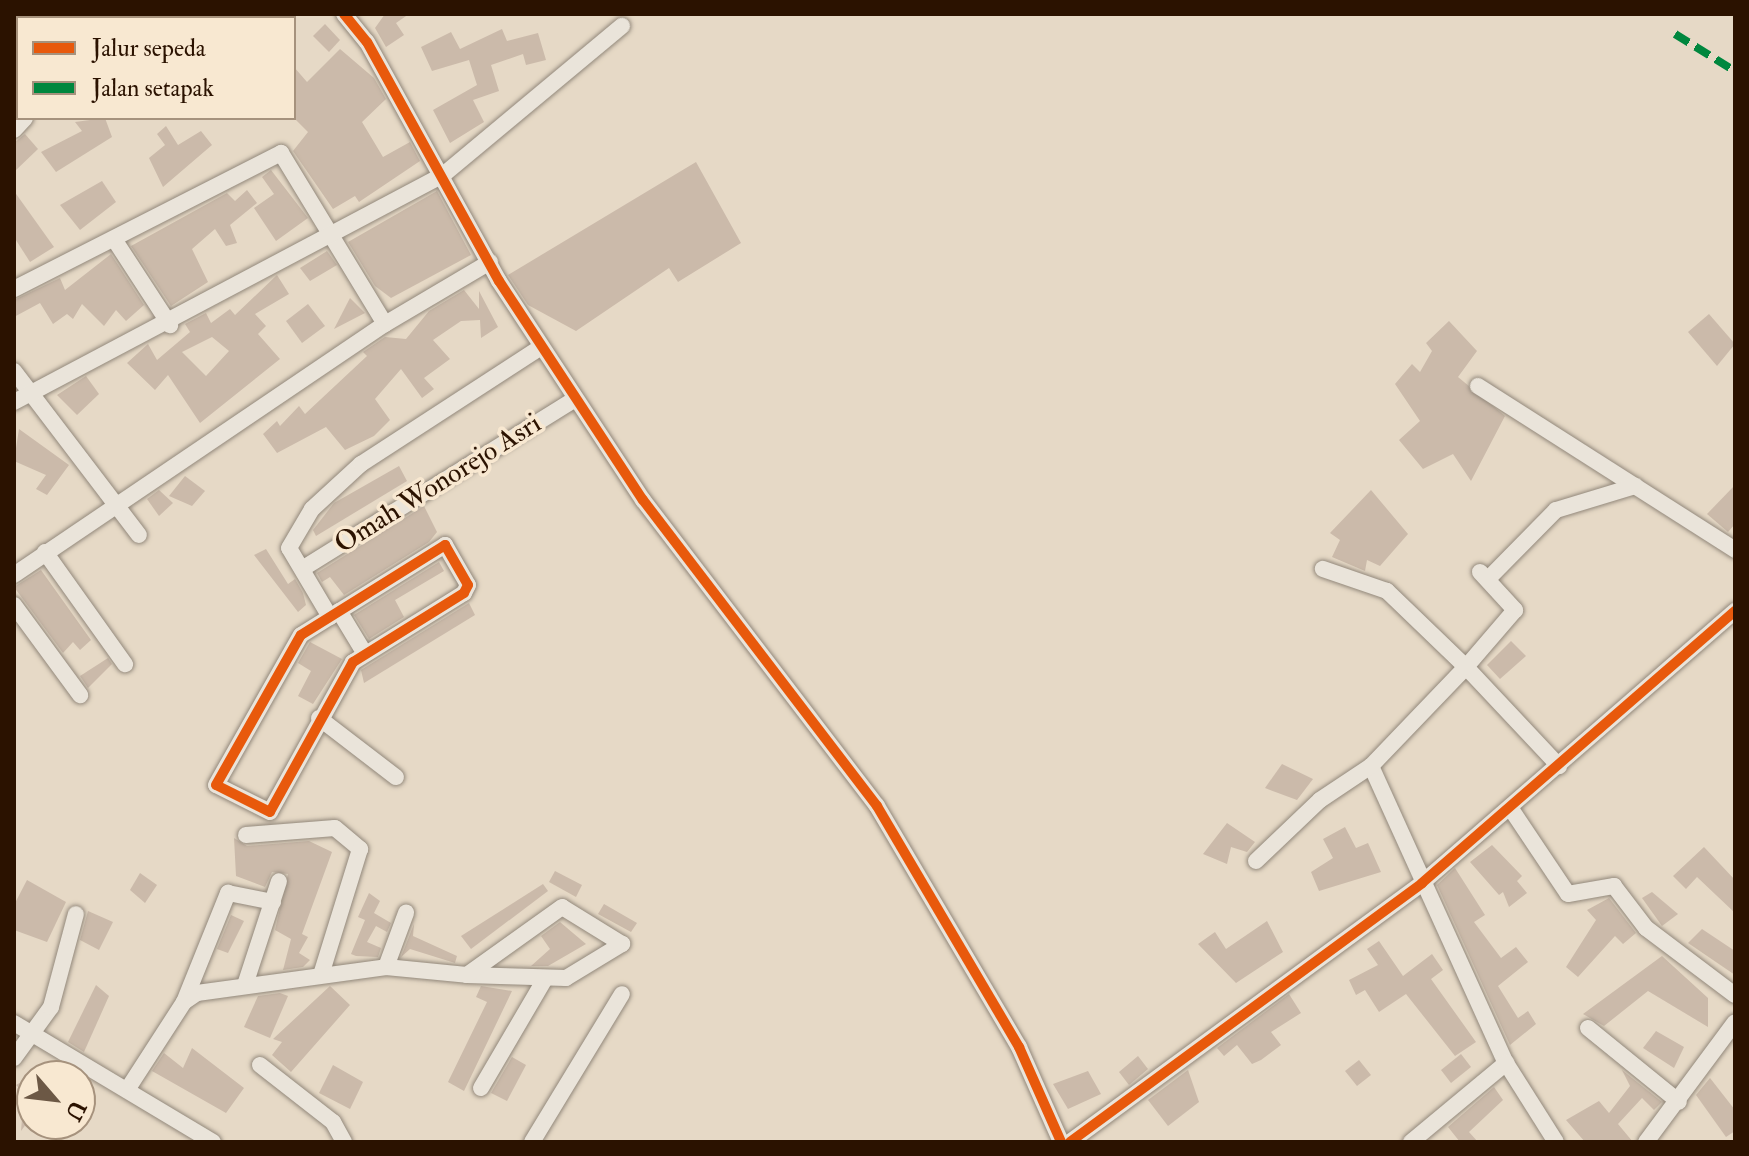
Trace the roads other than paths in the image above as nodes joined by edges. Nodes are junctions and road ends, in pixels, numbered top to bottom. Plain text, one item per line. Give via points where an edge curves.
1 (344, 14) edge
2 (622, 26) dead end
3 (443, 175) junction
4 (334, 237) junction
5 (114, 239) junction
6 (490, 262) junction
7 (14, 289) edge
8 (385, 324) junction
9 (170, 325) junction
10 (541, 347) junction
11 (14, 371) edge
12 (1478, 386) dead end
13 (21, 398) edge
14 (575, 399) junction
15 (1635, 486) junction
16 (115, 507) junction
17 (139, 535) dead end
18 (1735, 550) edge
19 (45, 552) junction
20 (302, 569) junction
21 (1323, 569) dead end
22 (14, 575) edge
23 (15, 609) edge
24 (1735, 611) edge
25 (335, 614) junction
26 (365, 654) junction
27 (125, 664) dead end
28 (1466, 667) junction
29 (80, 695) dead end
30 (319, 718) junction
31 (1371, 766) junction
32 (1559, 766) junction
33 (396, 777) dead end
34 (1511, 809) junction
35 (246, 835) dead end
36 (1256, 861) dead end
37 (279, 881) dead end
38 (1422, 883) junction
39 (273, 902) junction
40 (406, 913) dead end
41 (76, 914) dead end
42 (386, 967) junction
43 (322, 972) junction
44 (467, 975) junction
45 (545, 979) junction
46 (245, 985) junction
47 (622, 994) dead end
48 (1735, 995) edge
49 (184, 1002) junction
50 (1735, 1022) edge
51 (14, 1023) edge
52 (1588, 1028) dead end
53 (35, 1036) junction
54 (14, 1058) edge
55 (1506, 1063) junction
56 (260, 1065) dead end
57 (481, 1088) dead end
58 (127, 1090) junction
59 (1679, 1102) junction
60 (213, 1142) edge
61 (344, 1142) edge
62 (532, 1142) edge
63 (1061, 1142) edge
64 (1070, 1142) edge
65 (1411, 1142) edge
66 (1556, 1142) edge
67 (1646, 1142) edge

1 - 3 street
2 - 3 street
3 - 4 street
3 - 6 street
4 - 5 street via 281,153
4 - 8 street
4 - 9 street
5 - 7 street
5 - 9 street
6 - 8 street
6 - 10 street
8 - 16 street
9 - 13 street
10 - 14 street
10 - 20 street, Omah Wonorejo Asri via 330,488 289,540
11 - 13 street
12 - 15 street
13 - 16 street
14 - 20 street, Omah Wonorejo Asri
14 - 63 street via 710,594 877,806 1019,1047
15 - 18 street
15 - 28 street via 1556,510 1484,576 1515,610
16 - 17 street
16 - 19 street
19 - 22 street
19 - 27 street
20 - 25 street, Omah Wonorejo Asri
21 - 28 street via 1387,591
23 - 29 street
24 - 32 street
25 - 26 street, Omah Wonorejo Asri
25 - 26 street, Omah Wonorejo Asri via 445,545 468,585 464,593
25 - 30 street, Omah Wonorejo Asri via 301,635 216,785 270,812
26 - 30 street, Omah Wonorejo Asri
28 - 31 street
28 - 32 street
30 - 33 street
31 - 36 street via 1320,800
31 - 38 street
32 - 34 street
34 - 38 street
34 - 48 street via 1568,894 1614,886 1646,928
35 - 43 street via 335,828 360,849
37 - 39 street
38 - 55 street
38 - 64 street
39 - 46 street
39 - 49 street via 230,890
40 - 42 street
41 - 53 street via 51,1007
42 - 43 street
42 - 44 street
43 - 46 street
44 - 45 street
44 - 45 street via 562,907 622,944 566,978
45 - 57 street
46 - 49 street via 197,993
47 - 62 street
49 - 58 street
50 - 59 street
51 - 53 street
52 - 59 street
53 - 54 street
53 - 58 street
55 - 65 street
55 - 66 street
56 - 61 street via 333,1122
58 - 60 street
59 - 67 street

